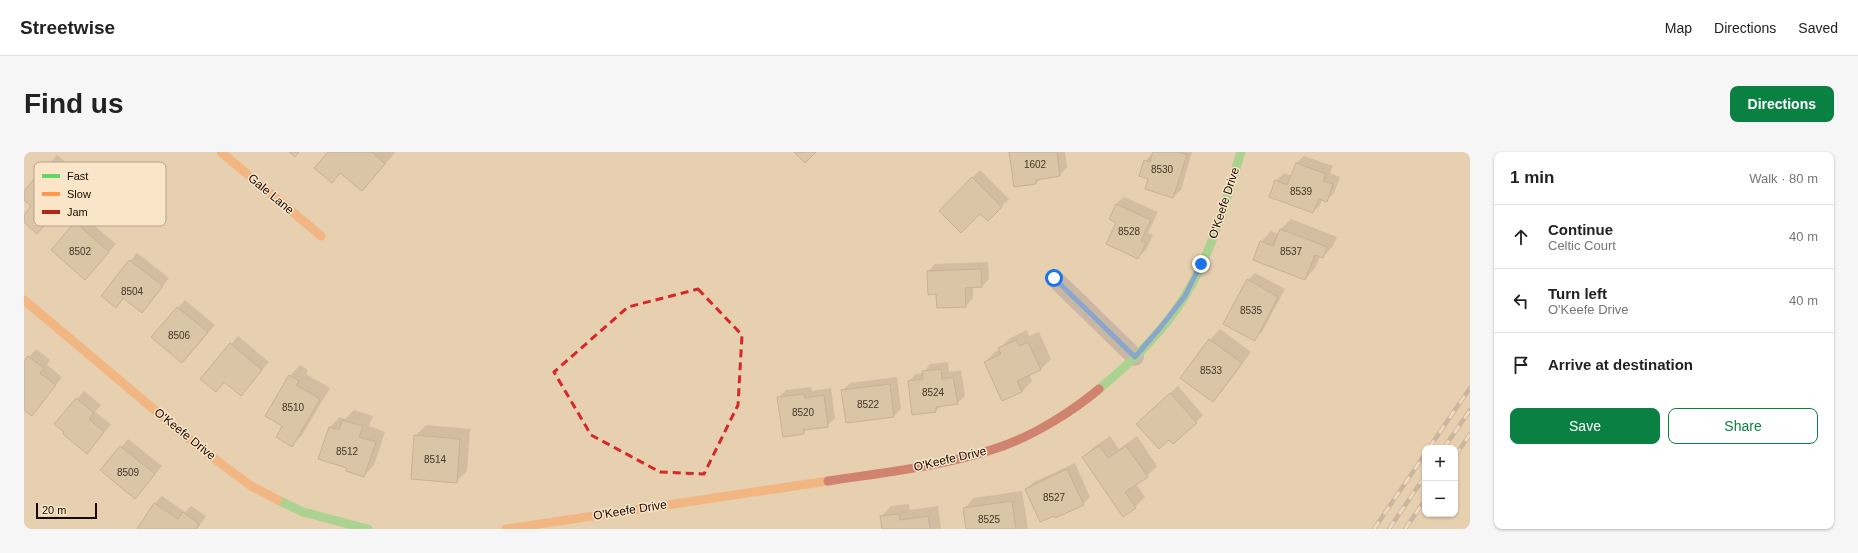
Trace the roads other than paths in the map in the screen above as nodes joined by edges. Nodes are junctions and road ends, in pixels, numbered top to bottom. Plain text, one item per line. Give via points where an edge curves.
1 (221, 152) edge
2 (1241, 152) edge
3 (321, 236) dead end
4 (1054, 278) dead end
5 (24, 300) edge
6 (1135, 357) junction
7 (368, 529) edge
8 (506, 529) edge

1 - 3 street, Gale Lane
2 - 6 street, O'Keefe Drive via 1222,214 1185,296
4 - 6 street
5 - 7 street, O'Keefe Drive via 200,448 251,486 303,512
6 - 8 street, O'Keefe Drive via 1093,395 1069,412 1002,446 965,458

